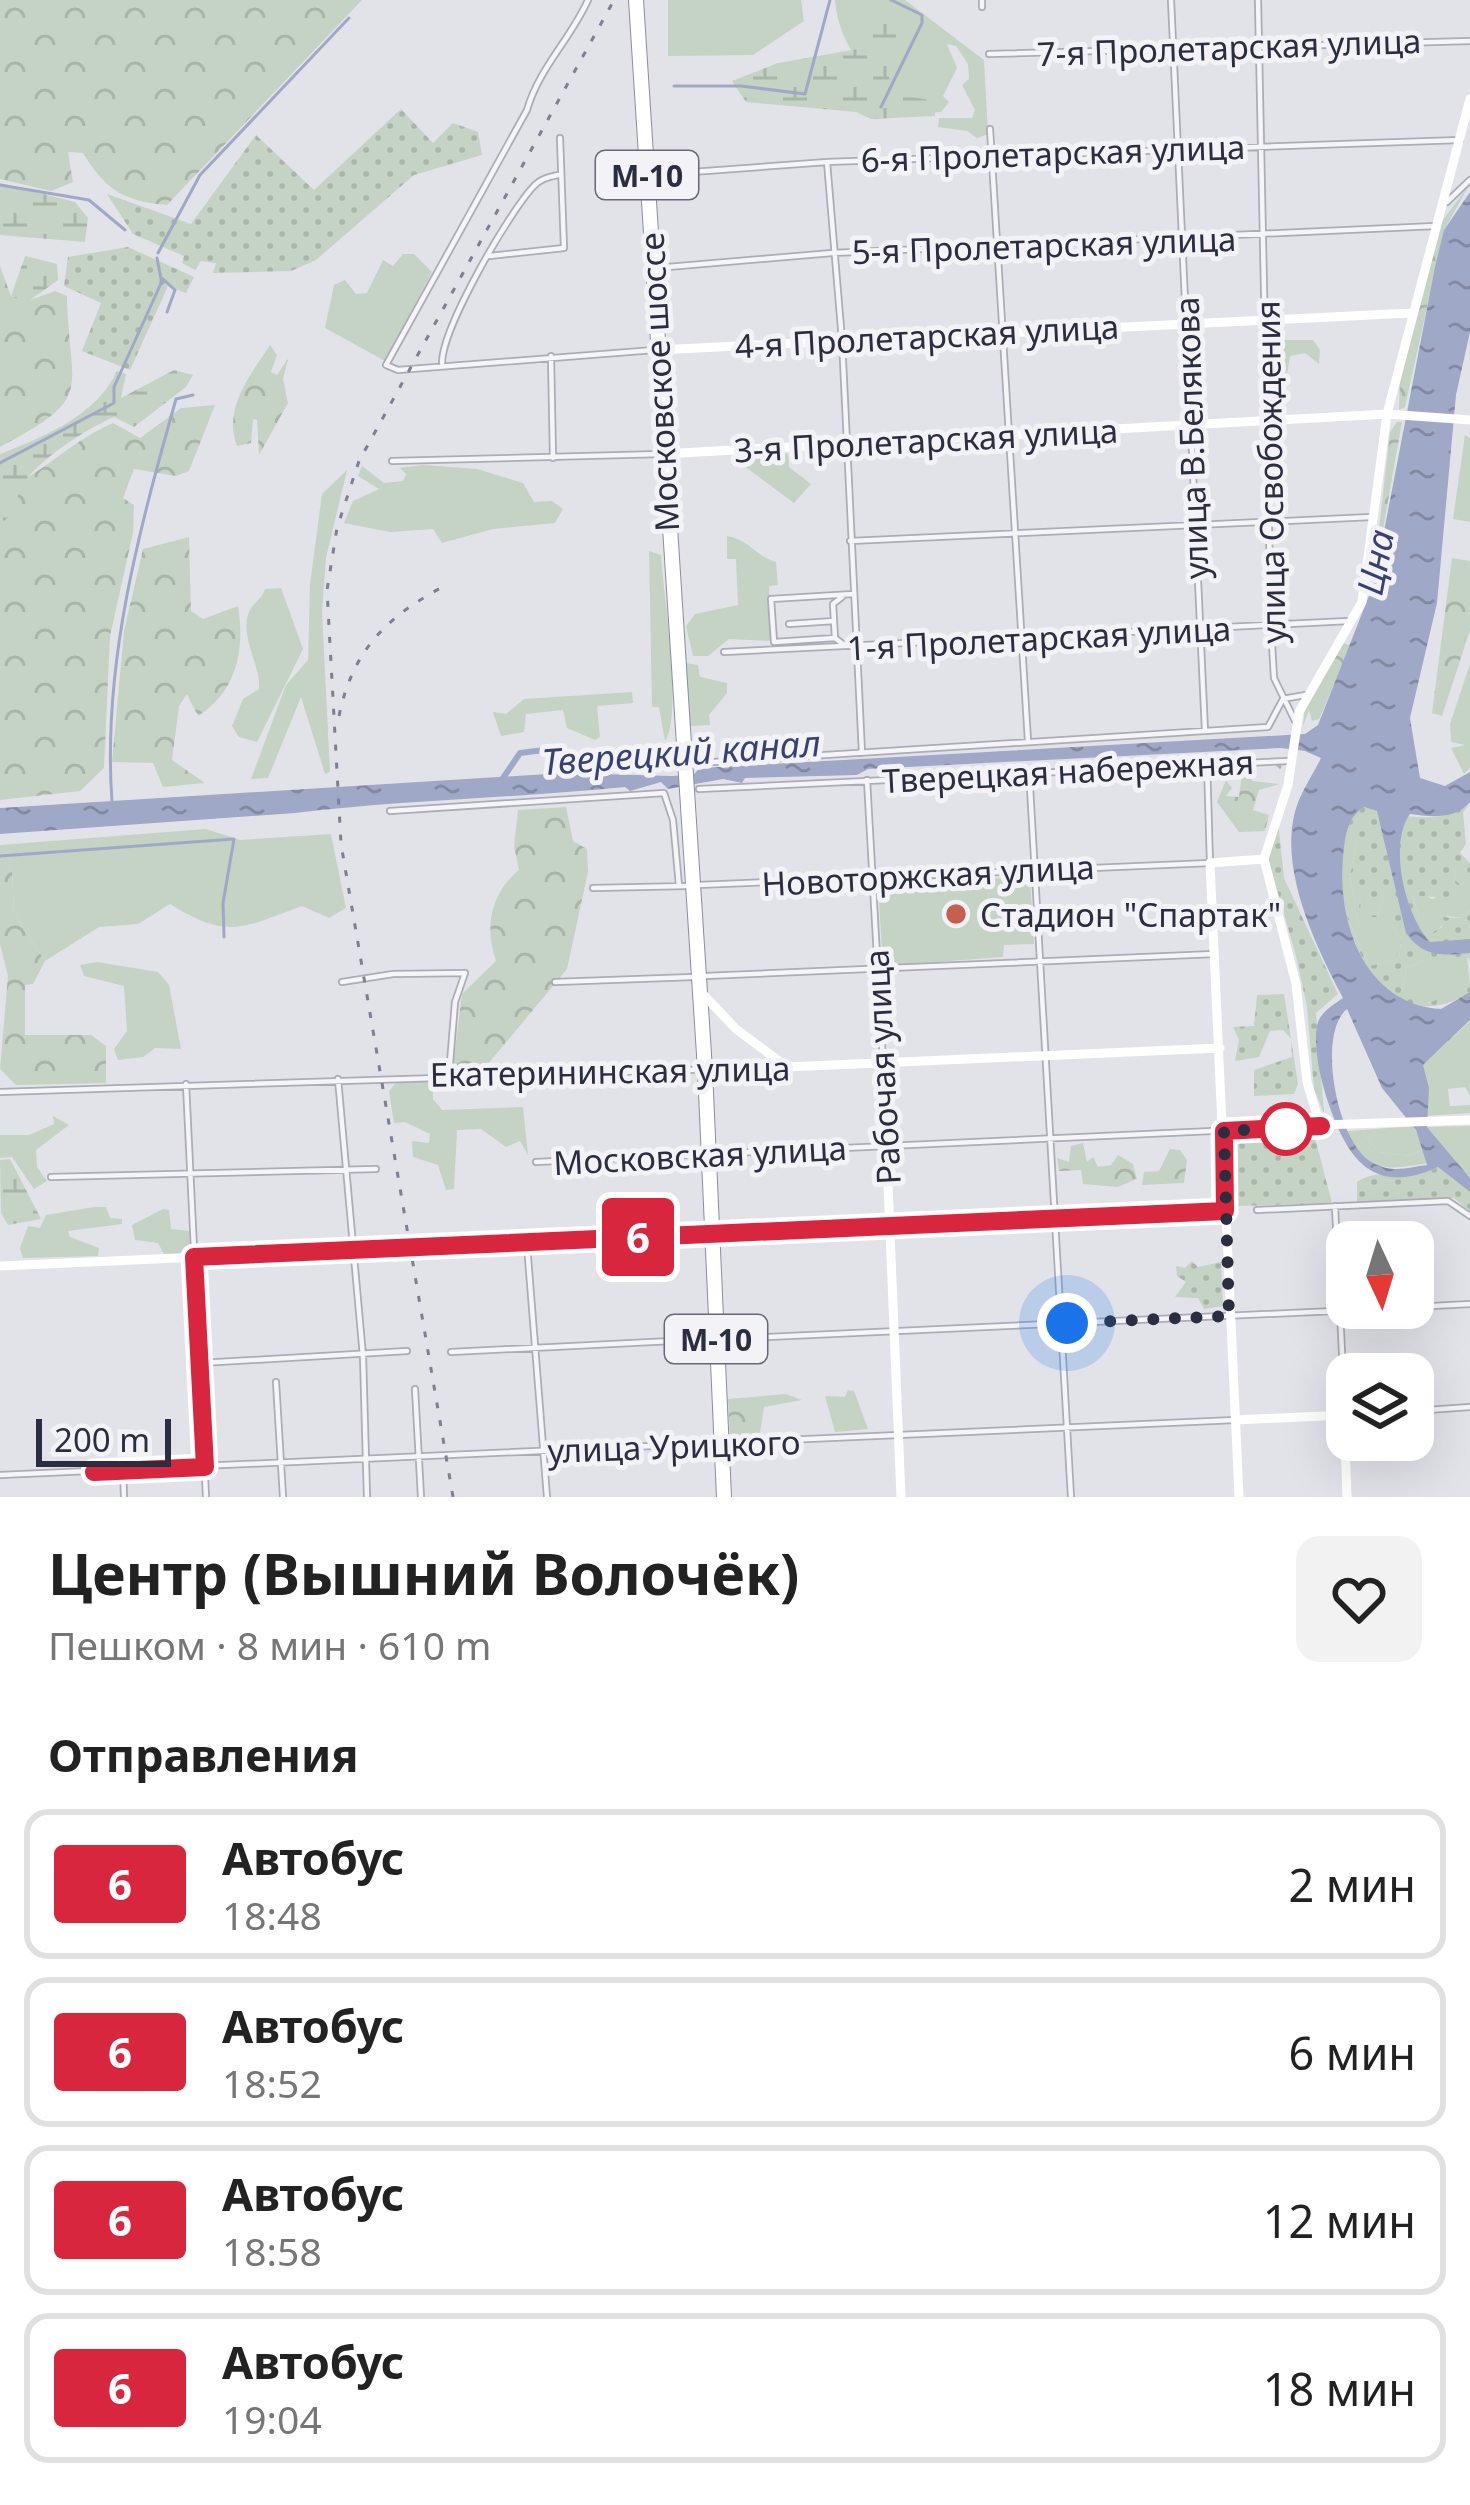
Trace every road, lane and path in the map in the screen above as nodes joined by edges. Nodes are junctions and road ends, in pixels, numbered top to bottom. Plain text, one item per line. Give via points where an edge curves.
1 (588, 0) edge
2 (636, 0) edge
3 (1171, 0) edge
4 (1258, 0) edge
5 (1470, 40) edge
6 (1259, 45) junction
7 (1173, 47) junction
8 (989, 54) dead end
9 (1470, 99) edge
10 (990, 130) dead end
11 (560, 138) dead end
12 (1460, 140) junction
13 (1260, 145) junction
14 (1174, 149) junction
15 (991, 158) junction
16 (827, 162) junction
17 (647, 175) junction
18 (558, 176) junction
19 (1470, 180) edge
20 (1442, 206) junction
21 (1435, 226) junction
22 (1265, 236) junction
23 (1183, 241) junction
24 (996, 246) junction
25 (832, 254) junction
26 (490, 256) junction
27 (654, 268) junction
28 (1412, 313) junction
29 (1267, 318) junction
30 (1186, 322) junction
31 (1006, 333) junction
32 (842, 340) junction
33 (657, 350) junction
34 (551, 356) junction
35 (442, 363) junction
36 (1387, 415) junction
37 (1465, 419) edge
38 (1268, 422) junction
39 (1188, 427) junction
40 (1009, 436) junction
41 (844, 444) junction
42 (662, 454) junction
43 (553, 458) junction
44 (392, 460) dead end
45 (1376, 516) junction
46 (1268, 525) junction
47 (1193, 527) junction
48 (1014, 537) junction
49 (850, 542) junction
50 (850, 594) junction
51 (834, 621) junction
52 (1353, 621) junction
53 (789, 624) dead end
54 (1271, 627) junction
55 (1198, 630) junction
56 (835, 638) junction
57 (1020, 640) junction
58 (856, 646) junction
59 (847, 647) junction
60 (724, 652) dead end
61 (1308, 694) junction
62 (1283, 699) junction
63 (1295, 728) junction
64 (1205, 731) junction
65 (1028, 740) junction
66 (862, 753) junction
67 (1294, 761) junction
68 (690, 763) junction
69 (1207, 763) junction
70 (1029, 770) junction
71 (868, 780) junction
72 (692, 790) junction
73 (390, 811) dead end
74 (1264, 859) junction
75 (1210, 863) junction
76 (1035, 869) junction
77 (873, 878) junction
78 (685, 886) junction
79 (593, 888) dead end
80 (1214, 954) junction
81 (1043, 960) junction
82 (878, 969) junction
83 (342, 982) dead end
84 (555, 982) dead end
85 (699, 983) junction
86 (1220, 1048) junction
87 (1047, 1056) junction
88 (883, 1064) junction
89 (787, 1067) junction
90 (705, 1070) junction
91 (449, 1075) junction
92 (338, 1078) junction
93 (186, 1084) junction
94 (0, 1092) edge
95 (1470, 1120) edge
96 (1325, 1126) junction
97 (1224, 1131) junction
98 (1052, 1138) junction
99 (885, 1146) junction
100 (708, 1154) junction
101 (536, 1162) dead end
102 (376, 1169) dead end
103 (347, 1171) junction
104 (189, 1173) junction
105 (51, 1177) dead end
106 (1335, 1206) junction
107 (1257, 1210) dead end
108 (1225, 1211) junction
109 (1470, 1216) edge
110 (1058, 1218) junction
111 (1336, 1221) edge
112 (890, 1226) junction
113 (712, 1234) junction
114 (527, 1242) junction
115 (350, 1251) junction
116 (194, 1257) junction
117 (0, 1266) edge
118 (1470, 1304) edge
119 (1434, 1306) edge
120 (1326, 1312) edge
121 (1229, 1316) junction
122 (1064, 1324) junction
123 (896, 1330) junction
124 (716, 1339) junction
125 (536, 1348) junction
126 (407, 1351) dead end
127 (451, 1352) dead end
128 (363, 1356) junction
129 (201, 1363) junction
130 (276, 1382) dead end
131 (415, 1389) dead end
132 (1470, 1408) edge
133 (1434, 1410) edge
134 (1326, 1416) edge
135 (1235, 1420) junction
136 (1069, 1429) junction
137 (901, 1437) junction
138 (721, 1443) junction
139 (545, 1451) junction
140 (419, 1458) junction
141 (367, 1460) junction
142 (1347, 1461) edge
143 (281, 1463) junction
144 (205, 1467) junction
145 (123, 1470) junction
146 (0, 1474) edge
147 (124, 1497) edge
148 (206, 1497) edge
149 (284, 1497) edge
150 (367, 1497) edge
151 (421, 1497) edge
152 (547, 1497) edge
153 (724, 1497) edge
154 (901, 1497) edge
155 (1071, 1497) edge
156 (1239, 1497) edge
157 (1347, 1497) edge

1 - 35 street, 4-я Пролетарская улица via 386,364 398,370
2 - 17 highway, Московское шоссе / М-10
3 - 7 street, улица В.Белякова
4 - 6 street, улица Освобождения
5 - 6 street, 7-я Пролетарская улица
6 - 7 street, 7-я Пролетарская улица
6 - 13 street, улица Освобождения
7 - 8 street, 7-я Пролетарская улица
7 - 14 street, улица В.Белякова
9 - 12 street
10 - 15 street
11 - 18 street
12 - 13 street, 6-я Пролетарская улица
12 - 20 street
13 - 14 street, 6-я Пролетарская улица
13 - 22 street, улица Освобождения
14 - 15 street, 6-я Пролетарская улица
14 - 23 street, улица В.Белякова
15 - 16 street, 6-я Пролетарская улица
15 - 24 street
16 - 17 street, 6-я Пролетарская улица
16 - 25 street
17 - 27 highway, Московское шоссе / М-10
18 - 26 street via 530,190
18 - 26 street via 564,248
19 - 20 street
20 - 21 street
21 - 22 street, 5-я Пролетарская улица
21 - 28 street
22 - 23 street, 5-я Пролетарская улица
22 - 29 street, улица Освобождения
23 - 24 street, 5-я Пролетарская улица
23 - 30 street, улица В.Белякова
24 - 25 street, 5-я Пролетарская улица
24 - 31 street
25 - 27 street, 5-я Пролетарская улица
25 - 32 street
26 - 35 street via 456,312
27 - 33 highway, Московское шоссе / М-10
28 - 29 street, 4-я Пролетарская улица
28 - 36 street
29 - 30 street, 4-я Пролетарская улица
29 - 38 street, улица Освобождения
30 - 31 street, 4-я Пролетарская улица
30 - 39 street, улица В.Белякова
31 - 32 street, 4-я Пролетарская улица
31 - 40 street
32 - 33 street, 4-я Пролетарская улица
32 - 41 street
33 - 34 street, 4-я Пролетарская улица
33 - 42 highway, Московское шоссе / М-10
34 - 35 street, 4-я Пролетарская улица
34 - 43 street
36 - 37 street, 3-я Пролетарская улица
36 - 38 street, 3-я Пролетарская улица
36 - 45 street
38 - 39 street, 3-я Пролетарская улица
38 - 46 street, улица Освобождения
39 - 40 street, 3-я Пролетарская улица
39 - 47 street, улица В.Белякова
40 - 41 street, 3-я Пролетарская улица
40 - 48 street
41 - 42 street, 3-я Пролетарская улица
41 - 49 street
42 - 43 street, 3-я Пролетарская улица
42 - 68 highway, Московское шоссе / М-10
43 - 44 street, 3-я Пролетарская улица
45 - 46 street
45 - 52 street
46 - 47 street
46 - 54 street, улица Освобождения
47 - 48 street
47 - 55 street, улица В.Белякова
48 - 49 street
48 - 57 street
49 - 50 street
50 - 51 street via 833,604
50 - 56 street via 771,599 774,642
50 - 58 street
51 - 53 street
51 - 56 street
52 - 54 street, 1-я Пролетарская улица
52 - 61 street
54 - 55 street, 1-я Пролетарская улица
54 - 62 street, улица Освобождения
55 - 57 street, 1-я Пролетарская улица
55 - 64 street, улица В.Белякова
56 - 59 street
57 - 58 street, 1-я Пролетарская улица
57 - 65 street
58 - 59 street, 1-я Пролетарская улица
58 - 66 street
59 - 60 street, 1-я Пролетарская улица
61 - 62 street
61 - 63 street
62 - 63 street, улица Освобождения
62 - 64 street via 1268,727
63 - 67 street
64 - 65 street
65 - 66 street
66 - 68 street
67 - 69 street, Тверецкая набережная
67 - 74 street
68 - 72 highway, М-10
69 - 70 street, Тверецкая набережная
69 - 75 street
70 - 71 street, Тверецкая набережная
70 - 76 street
71 - 72 street, Тверецкая набережная
71 - 77 street, Рабочая улица
72 - 78 highway, М-10
73 - 78 street via 664,793
74 - 75 street, Новоторжская улица
74 - 96 street via 1296,984 1307,1082
75 - 76 street, Новоторжская улица
75 - 80 street
76 - 77 street, Новоторжская улица
76 - 81 street
77 - 78 street, Новоторжская улица
77 - 82 street, Рабочая улица
78 - 79 street, Новоторжская улица
78 - 85 highway, М-10
80 - 81 street
80 - 86 street
81 - 82 street
81 - 87 street
82 - 85 street
82 - 88 street, Рабочая улица
83 - 91 street via 466,973 455,1002
84 - 85 street
85 - 89 street via 736,1030
85 - 90 highway, М-10
86 - 87 street, Екатерининская улица
86 - 97 street
87 - 88 street, Екатерининская улица
87 - 98 street
88 - 89 street, Екатерининская улица
88 - 99 street, Рабочая улица
89 - 90 street, Екатерининская улица
90 - 91 street, Екатерининская улица
90 - 100 highway, М-10
91 - 92 street, Екатерининская улица
92 - 93 street, Екатерининская улица
92 - 103 street
93 - 94 street, Екатерининская улица
93 - 104 street
95 - 96 street
96 - 97 street, Московская улица
97 - 98 street, Московская улица
97 - 108 street
98 - 99 street, Московская улица
98 - 110 street
99 - 100 street, Московская улица
99 - 112 street, Рабочая улица
100 - 101 street, Московская улица
100 - 113 highway, М-10
102 - 103 street
103 - 104 street
103 - 115 street
104 - 105 street
104 - 116 street
106 - 107 street
106 - 109 street via 1448,1201
106 - 111 street
108 - 110 street
108 - 121 street
110 - 112 street
110 - 122 street
112 - 113 street
112 - 123 street, Рабочая улица
113 - 114 street
113 - 124 highway, М-10
114 - 115 street
114 - 125 street
115 - 116 street
115 - 128 street
116 - 117 street
116 - 129 street
118 - 119 street
120 - 121 street
121 - 122 street
121 - 135 street
122 - 123 street
122 - 136 street
123 - 124 street
123 - 137 street, Рабочая улица
124 - 125 street
124 - 138 highway, М-10
125 - 127 street
125 - 139 street
126 - 128 street
128 - 129 street
128 - 141 street
129 - 144 street
130 - 143 street
131 - 140 street
132 - 133 street
134 - 135 street, улица Урицкого
135 - 136 street, улица Урицкого
135 - 156 street
136 - 137 street, улица Урицкого
136 - 155 street
137 - 138 street, улица Урицкого
137 - 154 street, Рабочая улица
138 - 139 street, улица Урицкого
138 - 153 highway, М-10
139 - 140 street, улица Урицкого
139 - 152 street
140 - 141 street, улица Урицкого
140 - 151 street
141 - 143 street, улица Урицкого
141 - 150 street
142 - 157 street
143 - 144 street, улица Урицкого
143 - 149 street
144 - 145 street, улица Урицкого
144 - 148 street
145 - 146 street, улица Урицкого
145 - 147 street

